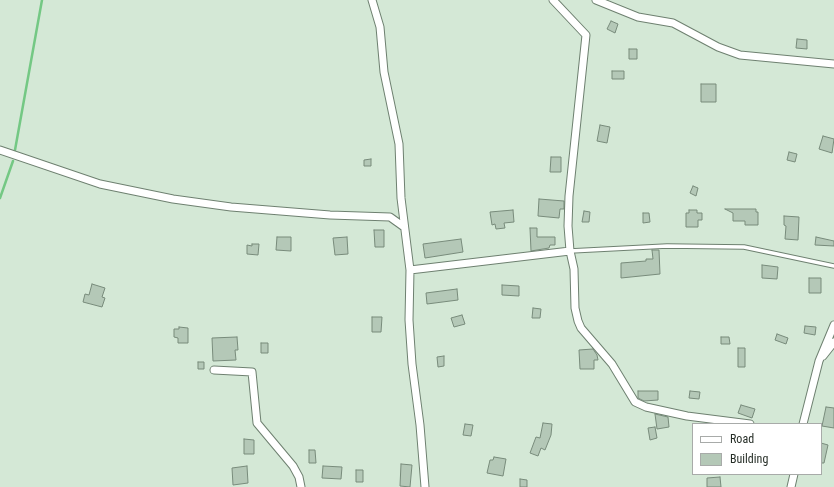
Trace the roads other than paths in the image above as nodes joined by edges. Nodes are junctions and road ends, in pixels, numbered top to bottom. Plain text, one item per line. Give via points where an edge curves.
1 (372, 0) edge
2 (553, 0) edge
3 (596, 0) edge
4 (834, 64) edge
5 (0, 150) edge
6 (404, 227) junction
7 (570, 251) junction
8 (834, 266) edge
9 (410, 270) junction
10 (834, 325) edge
11 (834, 342) edge
12 (819, 361) junction
13 (214, 370) dead end
14 (742, 423) edge
15 (803, 423) edge
16 (794, 475) edge
17 (302, 487) edge
18 (425, 487) edge
19 (791, 487) edge

1 - 6 street via 380,27 384,72 398,144
2 - 7 street via 586,35 569,196
3 - 4 street via 638,17 673,23 718,47 740,55
5 - 6 street via 100,184 174,199 231,207 390,217
6 - 9 street
7 - 8 lane via 667,246 744,247
7 - 9 street
7 - 14 street via 578,321 612,364 635,402 640,406 686,416
9 - 18 street via 412,364
10 - 12 street
11 - 12 street
12 - 15 street
13 - 17 street via 252,372 257,423 293,466
16 - 19 street

